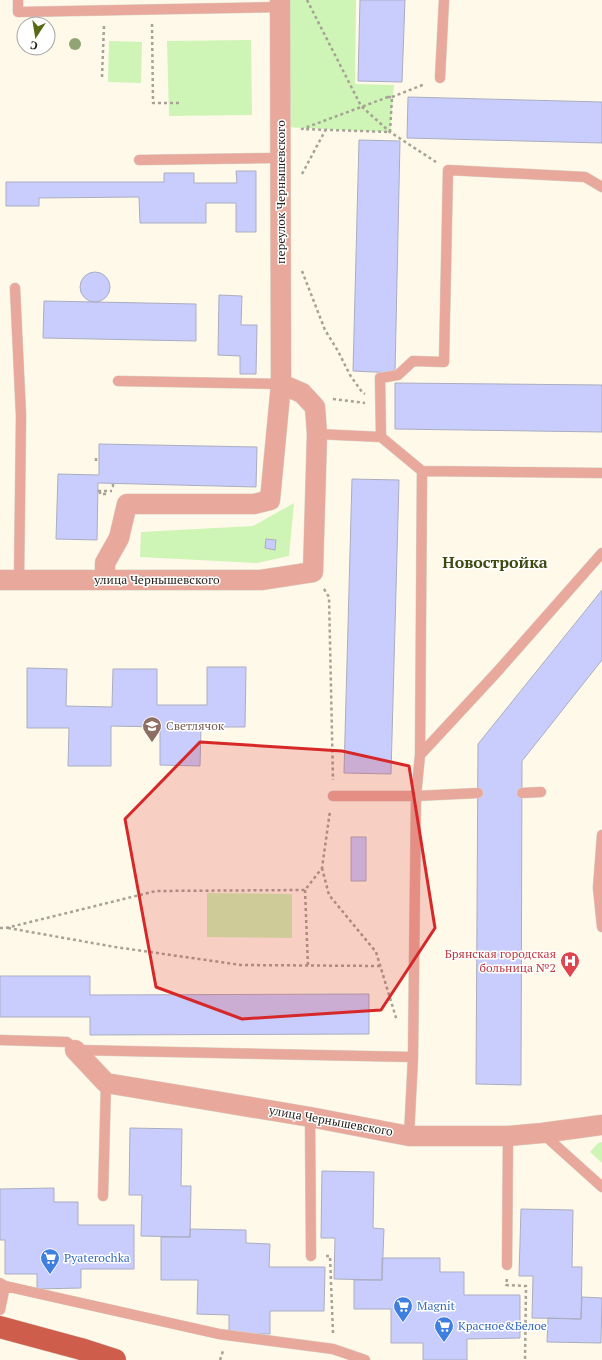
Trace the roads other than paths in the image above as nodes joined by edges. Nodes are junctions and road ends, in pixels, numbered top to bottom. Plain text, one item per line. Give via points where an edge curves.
1 (18, 0) edge
2 (444, 0) edge
3 (280, 3) edge
4 (440, 78) road end
5 (280, 158) junction
6 (139, 160) dead end
7 (602, 187) edge
8 (15, 288) dead end
9 (118, 381) dead end
10 (281, 384) junction
11 (317, 434) junction
12 (381, 436) junction
13 (422, 471) junction
14 (602, 473) edge
15 (602, 553) edge
16 (9, 580) edge
17 (105, 580) junction
18 (420, 755) junction
19 (541, 792) dead end
20 (478, 793) dead end
21 (522, 793) dead end
22 (333, 796) road end
23 (416, 796) junction
24 (602, 835) edge
25 (601, 902) edge
26 (602, 927) edge
27 (0, 1040) edge
28 (75, 1050) junction
29 (413, 1057) junction
30 (106, 1083) junction
31 (310, 1117) junction
32 (602, 1125) edge
33 (542, 1133) junction
34 (409, 1136) junction
35 (508, 1136) junction
36 (602, 1187) edge
37 (104, 1196) dead end
38 (311, 1256) road end
39 (507, 1264) road end
40 (3, 1285) edge
41 (0, 1310) edge
42 (0, 1327) edge
43 (114, 1360) edge
44 (365, 1360) edge

1 - 3 lane via 18,12
2 - 4 lane
3 - 5 street, переулок Чернышевского
5 - 6 lane
5 - 10 street, переулок Чернышевского
7 - 12 lane via 585,177 448,170 444,362 413,361 398,375 380,378
8 - 16 lane via 22,416
9 - 10 lane
10 - 11 street via 302,393 315,407
10 - 17 street, переулок Чернышевского via 270,500 254,504 127,504 119,538 105,563
11 - 12 lane
11 - 17 street, улица Чернышевского via 313,572 262,580
12 - 13 lane
13 - 14 lane
13 - 18 lane
15 - 18 lane
16 - 17 street, улица Чернышевского
18 - 23 lane
19 - 21 lane
20 - 23 lane
22 - 23 lane
23 - 29 lane
24 - 25 lane via 598,888
25 - 26 lane
27 - 28 lane via 67,1042
28 - 29 lane
28 - 30 street
29 - 34 lane
30 - 31 street, улица Чернышевского
30 - 37 lane
31 - 34 street, улица Чернышевского
31 - 38 lane
32 - 33 street, улица Чернышевского
33 - 35 street, улица Чернышевского
33 - 36 lane
34 - 35 street, улица Чернышевского
35 - 39 lane
40 - 41 lane
40 - 44 lane via 219,1334 333,1349
42 - 43 main road

